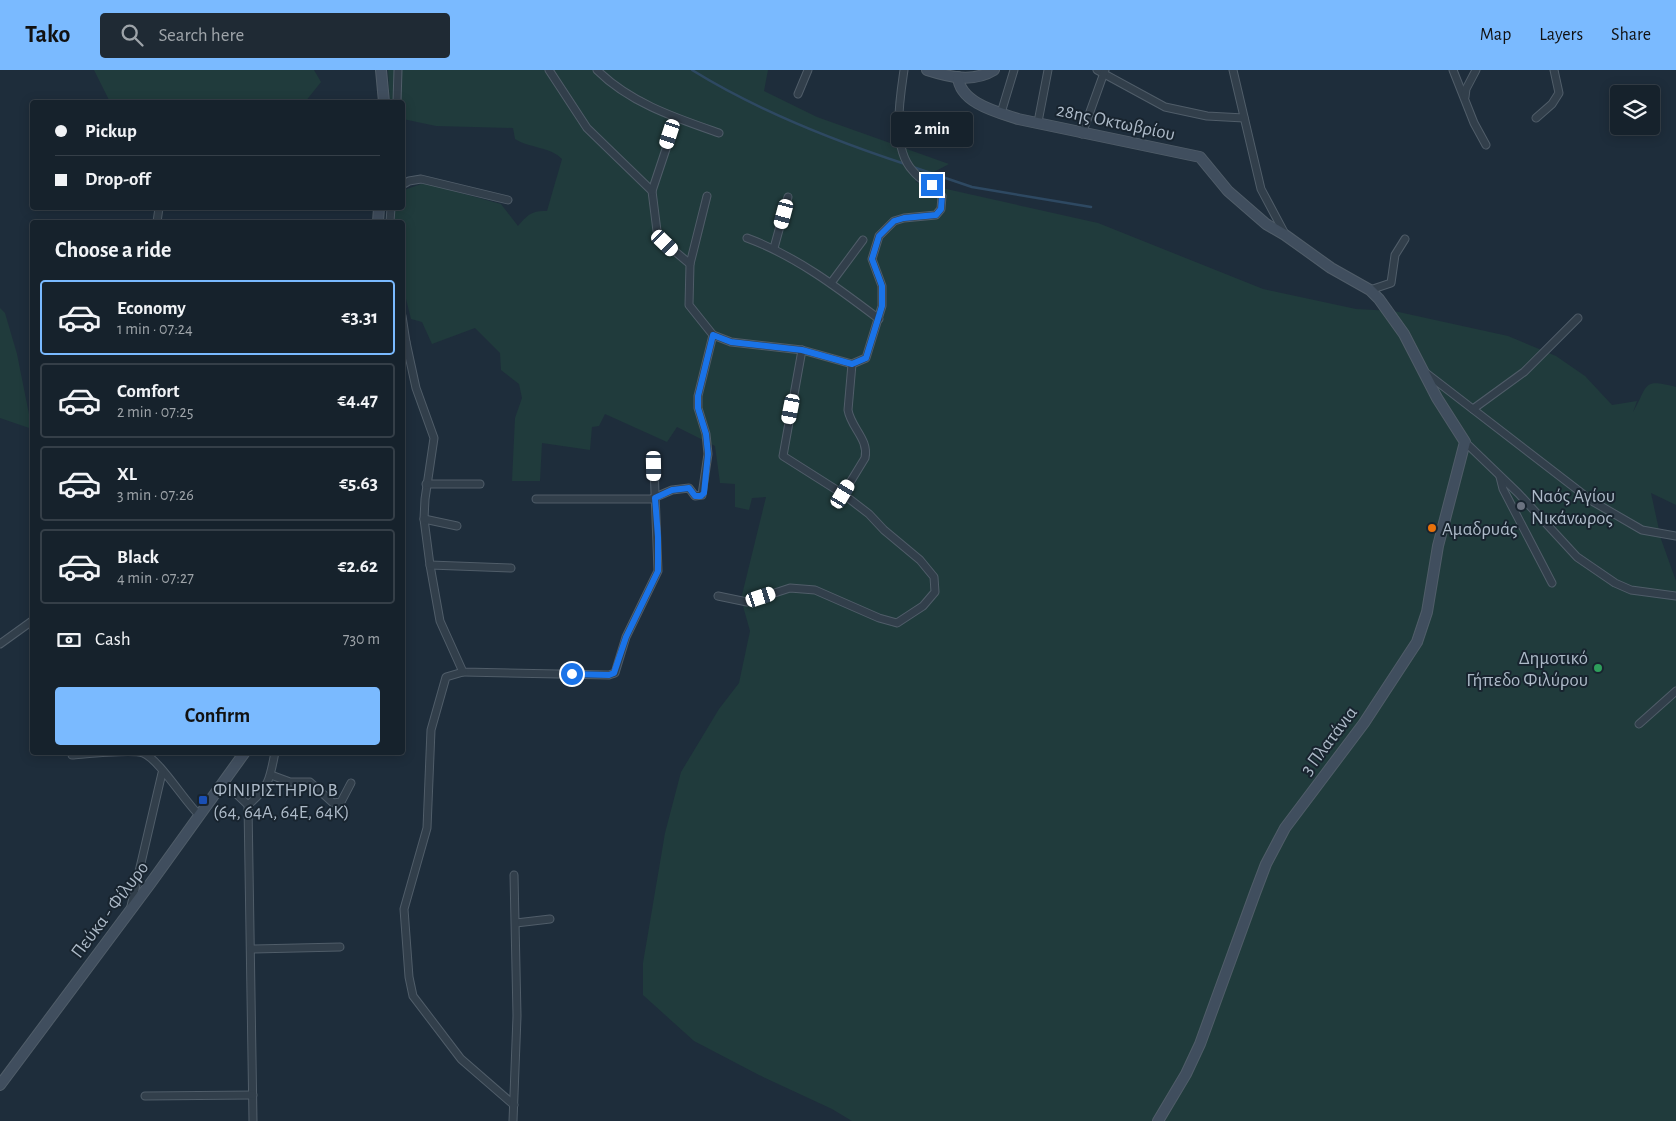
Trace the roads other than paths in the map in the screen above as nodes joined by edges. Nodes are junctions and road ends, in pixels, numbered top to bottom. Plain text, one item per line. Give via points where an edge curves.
1 (381, 70) edge
2 (398, 70) edge
3 (549, 70) edge
4 (597, 70) edge
5 (808, 70) edge
6 (904, 70) edge
7 (994, 70) edge
8 (1014, 70) edge
9 (1048, 70) edge
10 (1233, 70) edge
11 (1453, 70) edge
12 (1476, 70) edge
13 (1554, 70) edge
14 (933, 71) edge
15 (1102, 71) edge
16 (958, 78) junction
17 (798, 94) dead end
18 (384, 100) edge
19 (397, 100) edge
20 (1464, 100) junction
21 (1001, 113) junction
22 (1244, 118) junction
23 (1536, 118) dead end
24 (1038, 122) junction
25 (719, 133) dead end
26 (670, 134) dead end
27 (1082, 134) junction
28 (1486, 145) dead end
29 (405, 183) edge
30 (652, 191) junction
31 (707, 196) dead end
32 (788, 197) dead end
33 (508, 200) dead end
34 (1285, 235) junction
35 (747, 238) dead end
36 (1405, 239) dead end
37 (862, 240) dead end
38 (774, 248) junction
39 (690, 264) junction
40 (831, 283) junction
41 (1370, 290) junction
42 (1578, 318) dead end
43 (879, 319) junction
44 (713, 335) junction
45 (405, 345) edge
46 (802, 350) junction
47 (852, 364) junction
48 (1426, 373) junction
49 (1473, 409) junction
50 (1465, 442) junction
51 (654, 466) dead end
52 (1500, 477) junction
53 (426, 484) junction
54 (480, 484) dead end
55 (843, 494) junction
56 (655, 498) junction
57 (536, 499) dead end
58 (424, 518) junction
59 (457, 526) dead end
60 (1676, 536) edge
61 (430, 565) junction
62 (511, 568) dead end
63 (1552, 583) dead end
64 (718, 596) dead end
65 (1676, 596) edge
66 (30, 622) edge
67 (0, 644) edge
68 (463, 672) junction
69 (1676, 690) edge
70 (1639, 724) dead end
71 (146, 755) edge
72 (243, 755) edge
73 (274, 755) edge
74 (162, 773) junction
75 (271, 775) junction
76 (225, 783) junction
77 (351, 783) dead end
78 (248, 805) junction
79 (200, 816) junction
80 (514, 875) dead end
81 (130, 912) junction
82 (550, 919) dead end
83 (516, 923) junction
84 (340, 947) dead end
85 (250, 949) junction
86 (0, 1085) edge
87 (253, 1094) junction
88 (145, 1096) dead end
89 (514, 1105) junction
90 (253, 1121) edge
91 (514, 1121) edge
92 (1158, 1121) edge

1 - 18 street
2 - 19 street
3 - 30 street via 563,96 587,128
4 - 25 street via 636,99
5 - 17 street
6 - 43 street via 899,135 912,171 942,196 941,209 936,215 894,221 879,236 872,259 882,286
7 - 16 street
8 - 21 street
9 - 24 street
10 - 22 street
11 - 20 street
12 - 20 street
13 - 23 street via 1559,94
14 - 16 street
15 - 22 street via 1165,107 1207,116
15 - 27 street
16 - 21 street, 28ης Οκτωβρίου via 961,89 968,96
20 - 28 street
21 - 24 street, 28ης Οκτωβρίου
22 - 34 street via 1261,189
24 - 27 street, 28ης Οκτωβρίου
26 - 30 street
27 - 34 street, 28ης Οκτωβρίου via 1200,157 1246,208
29 - 33 street via 422,179
30 - 39 street via 657,231 665,243
31 - 39 street
32 - 38 street
34 - 41 street, 28ης Οκτωβρίου via 1331,268
35 - 38 street
36 - 41 street via 1395,255 1391,283
37 - 40 street
38 - 40 street
39 - 44 street via 689,305
40 - 43 street
41 - 48 street via 1404,334
42 - 49 street via 1524,372
43 - 47 street via 866,358
44 - 46 street via 731,342
44 - 56 street via 698,396 708,454 704,493 695,496 689,488 683,488
45 - 53 street via 434,438
46 - 47 street
46 - 55 street via 783,456
47 - 55 street via 848,410 866,444 866,451
48 - 49 street
48 - 50 street via 1437,398
49 - 60 street via 1592,502 1642,530
50 - 52 street
50 - 92 street, 3 Πλατάνια via 1438,546 1427,612 1417,642 1364,723 1285,828 1266,864 1200,1044
51 - 56 street
52 - 63 street via 1503,489
52 - 65 street via 1577,557 1614,584 1631,590
53 - 54 street
53 - 58 street
55 - 64 street via 920,560 934,577 935,592 923,606 897,623 815,590 790,588 747,602
56 - 57 street
56 - 68 street via 658,571 626,637 613,675
58 - 59 street
58 - 61 street
61 - 62 street
61 - 68 street via 440,621
66 - 67 street
68 - 89 street via 446,677 431,730 426,828 404,909 409,977 413,996 461,1059
69 - 70 street
71 - 74 street
72 - 76 street, Πεύκα - Φίλυρο
73 - 75 street
74 - 79 street
74 - 81 street
75 - 77 street via 290,782 310,782 334,803 341,802
75 - 78 street via 264,792
76 - 78 street
76 - 79 street, Πεύκα - Φίλυρο
78 - 85 street
79 - 81 street, Πεύκα - Φίλυρο
80 - 83 street
81 - 86 street, Πεύκα - Φίλυρο
82 - 83 street
83 - 89 street
84 - 85 street
85 - 87 street
87 - 88 street
87 - 90 street
89 - 91 street

